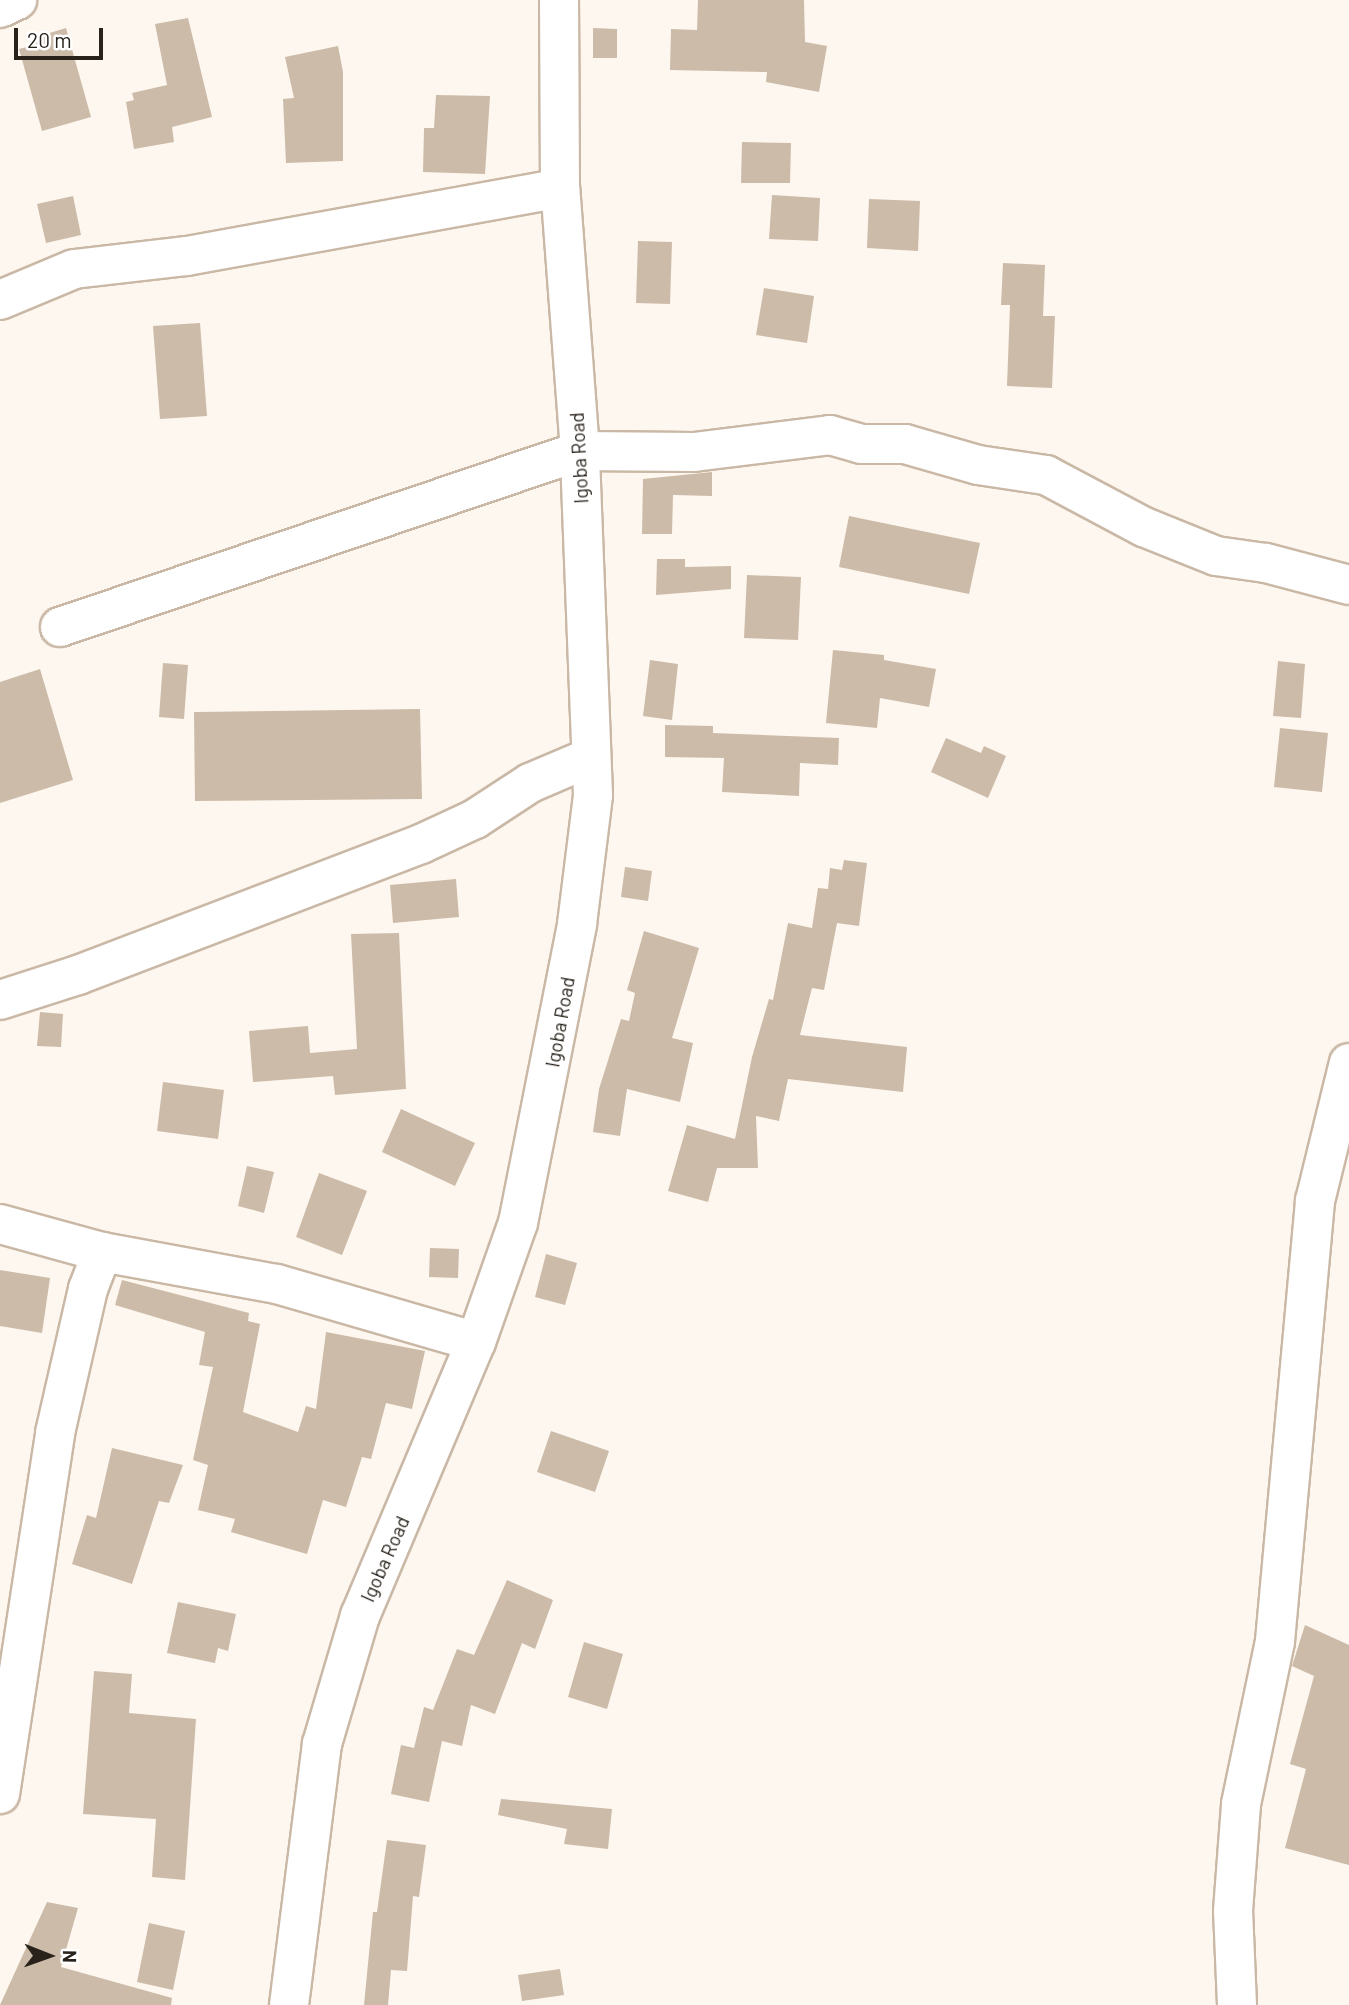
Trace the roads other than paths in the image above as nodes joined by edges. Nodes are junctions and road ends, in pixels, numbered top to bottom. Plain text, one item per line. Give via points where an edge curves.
1 (17, 0) edge
2 (559, 0) edge
3 (0, 8) edge
4 (560, 188) junction
5 (0, 300) edge
6 (580, 451) junction
7 (1349, 585) edge
8 (60, 627) dead end
9 (591, 757) junction
10 (0, 1000) edge
11 (1349, 1063) edge
12 (0, 1224) edge
13 (102, 1252) junction
14 (476, 1342) junction
15 (0, 1794) edge
16 (289, 2005) edge
17 (1237, 2005) edge

1 - 3 street
2 - 4 street, Igoba Road
4 - 5 street via 200,254 74,269
4 - 6 street, Igoba Road
6 - 7 street via 694,452 830,435 861,444 905,444 978,465 1046,475 1144,527 1216,556 1266,563
6 - 8 street
6 - 9 street, Igoba Road
9 - 10 street via 530,782 475,818 421,844 78,975
9 - 14 street, Igoba Road via 593,795 577,924 542,1117 518,1223
11 - 17 street via 1315,1200 1275,1641 1241,1804 1233,1911
12 - 13 street
13 - 14 street via 277,1284
13 - 15 street via 88,1289 55,1433
14 - 16 street, Igoba Road via 360,1616 341,1673 320,1756

